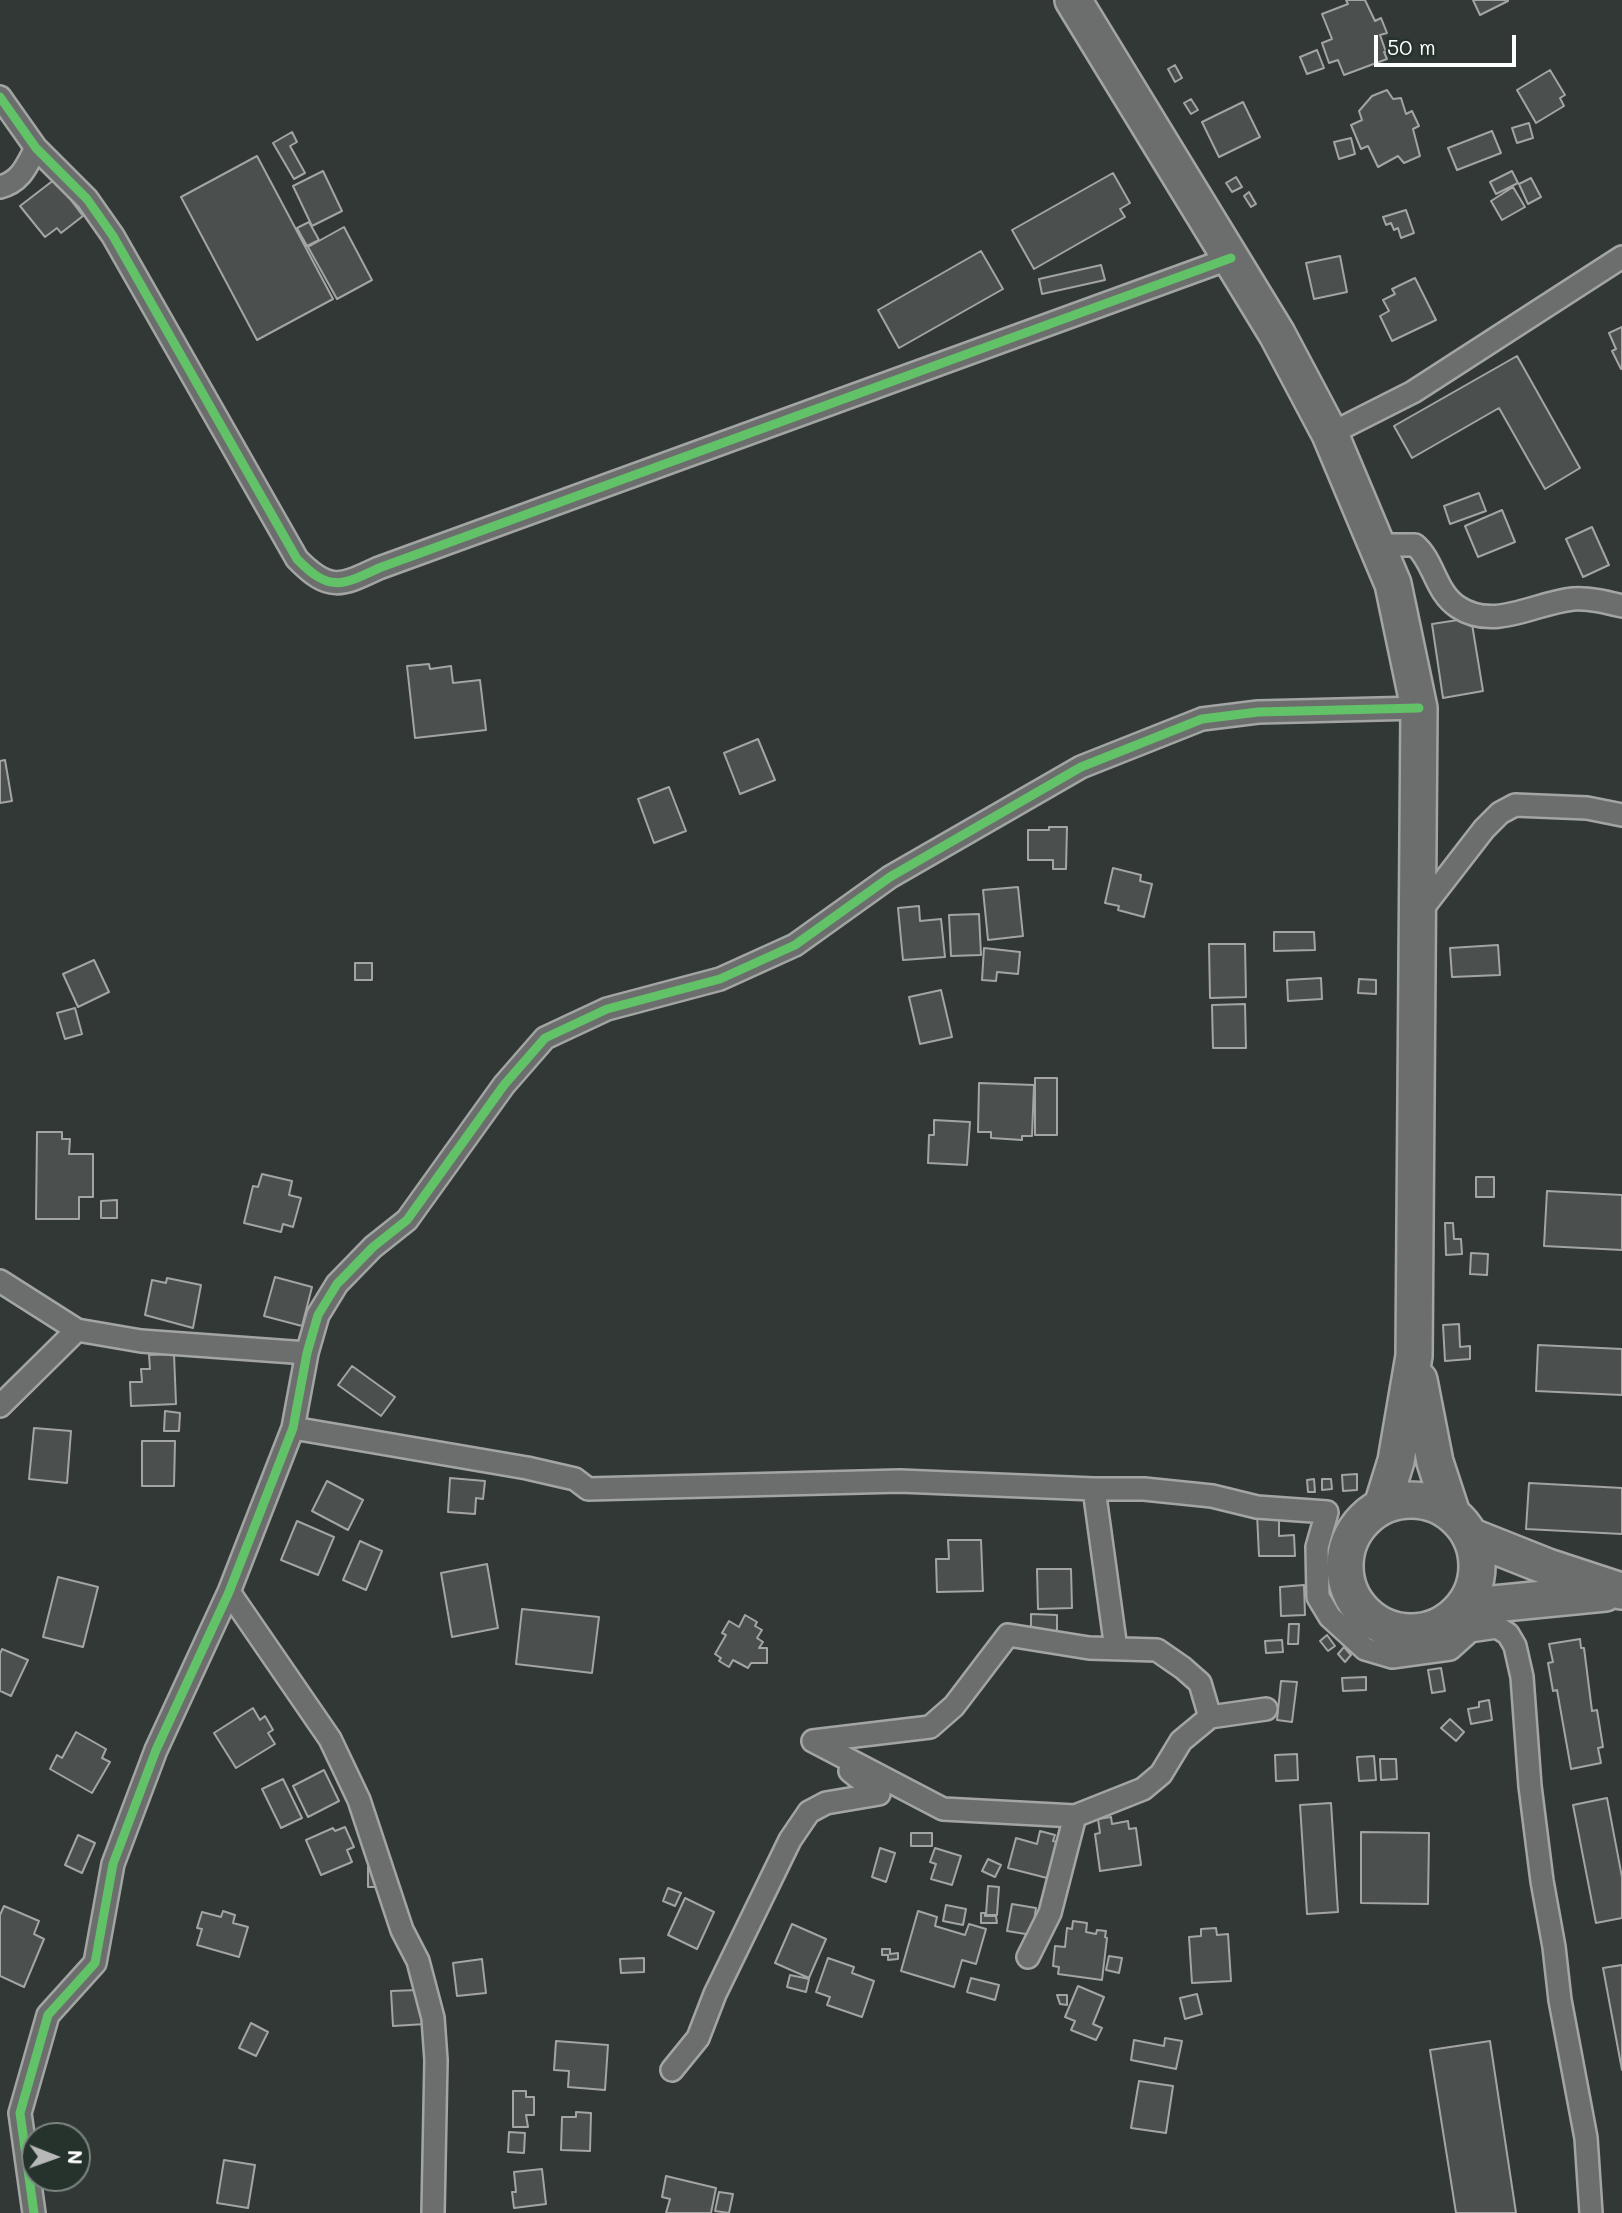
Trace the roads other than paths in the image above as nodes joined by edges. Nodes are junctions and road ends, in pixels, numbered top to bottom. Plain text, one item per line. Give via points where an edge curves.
1 (1073, 0) edge
2 (0, 97) edge
3 (37, 148) junction
4 (0, 187) edge
5 (1622, 257) edge
6 (1231, 258) junction
7 (1330, 434) junction
8 (1377, 545) junction
9 (1622, 606) edge
10 (1419, 708) junction
11 (1622, 815) edge
12 (1416, 917) junction
13 (0, 1281) edge
14 (77, 1330) junction
15 (307, 1353) junction
16 (1414, 1356) junction
17 (0, 1406) edge
18 (293, 1428) junction
19 (1094, 1489) junction
20 (1382, 1506) junction
21 (1461, 1525) junction
22 (1622, 1591) edge
23 (229, 1592) junction
24 (1458, 1612) junction
25 (1497, 1627) junction
26 (1116, 1649) junction
27 (1266, 1709) dead end
28 (1210, 1717) junction
29 (813, 1741) junction
30 (1075, 1816) junction
31 (1028, 1957) dead end
32 (672, 2070) dead end
33 (34, 2213) edge
34 (433, 2213) edge
35 (1591, 2213) edge

1 - 6 main road
2 - 3 street
3 - 4 street via 22,176
3 - 6 street via 87,199 113,236 297,559 326,582 347,583
5 - 7 street via 1413,392
6 - 7 main road
7 - 8 main road
8 - 9 street via 1415,545 1438,585 1455,605 1475,616 1494,618 1573,599
8 - 10 main road via 1393,584
10 - 12 main road
10 - 15 street via 1258,712 1202,719 1081,766 890,877 795,945 720,979 607,1009 545,1038 504,1086 407,1220 337,1284 318,1315
11 - 12 street via 1587,808 1515,805 1484,828
12 - 16 main road
13 - 14 street
14 - 15 street via 141,1341
14 - 17 street
15 - 18 street
16 - 20 main road via 1401,1440
16 - 21 main road via 1435,1462
18 - 19 street via 527,1468 575,1479 588,1489 900,1481
18 - 23 street
19 - 25 street via 1144,1489 1212,1496 1257,1507 1327,1512 1317,1547 1318,1597 1330,1618 1365,1649 1392,1657 1450,1648 1470,1631
19 - 26 street
20 - 21 main road via 1410,1500 1432,1503
20 - 24 main road via 1359,1525 1347,1552 1347,1581 1356,1601 1371,1618 1397,1630 1426,1630
21 - 22 main road via 1548,1567
21 - 24 main road via 1475,1550 1476,1573 1471,1594
22 - 24 main road
23 - 33 street via 156,1750 113,1864 95,1963 48,2015 20,2113
23 - 34 street via 330,1739 359,1800 402,1930 418,1961 433,2018 436,2060
24 - 25 street
25 - 35 street via 1515,1646 1522,1677 1542,1881 1586,2138
26 - 28 street via 1157,1650 1183,1668 1200,1683
26 - 29 street via 1008,1635 954,1706 930,1727
27 - 28 street
28 - 30 street via 1181,1741 1161,1774 1143,1789
29 - 30 street via 943,1809
29 - 32 street via 878,1794 826,1803 809,1812 790,1840 698,2038
30 - 31 street via 1050,1913

